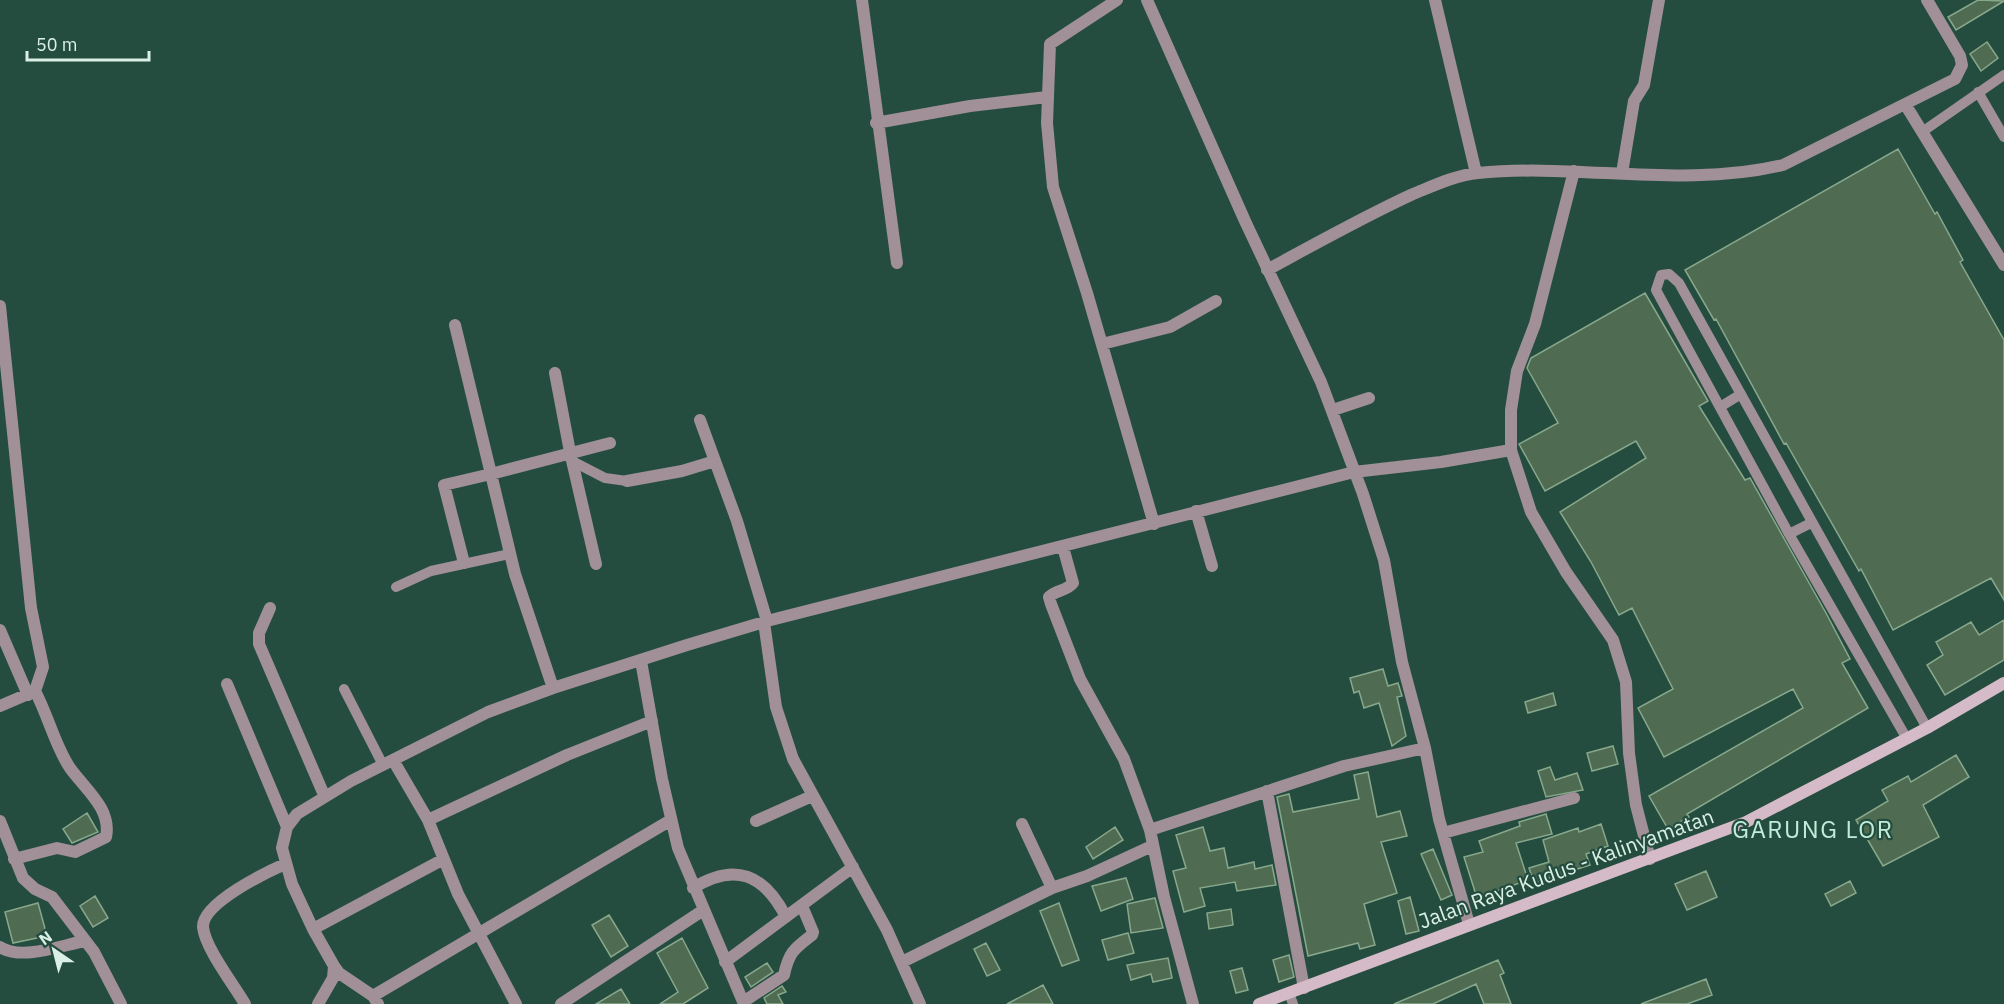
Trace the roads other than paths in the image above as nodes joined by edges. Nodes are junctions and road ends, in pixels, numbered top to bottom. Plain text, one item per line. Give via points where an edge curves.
1 (862, 0) edge
2 (1117, 0) edge
3 (1147, 0) edge
4 (1435, 0) edge
5 (1659, 0) edge
6 (1927, 0) edge
7 (2004, 75) edge
8 (1978, 92) junction
9 (1047, 97) junction
10 (1905, 104) junction
11 (876, 123) junction
12 (1922, 132) junction
13 (2004, 136) edge
14 (1574, 171) junction
15 (1476, 173) junction
16 (1622, 173) junction
17 (897, 263) dead end
18 (2004, 265) edge
19 (1267, 270) junction
20 (1216, 301) dead end
21 (0, 306) edge
22 (456, 324) dead end
23 (1102, 344) junction
24 (555, 373) dead end
25 (1741, 394) junction
26 (1369, 399) dead end
27 (1720, 407) junction
28 (1333, 410) junction
29 (700, 420) dead end
30 (610, 443) dead end
31 (1511, 450) junction
32 (571, 456) junction
33 (715, 461) junction
34 (1354, 472) junction
35 (491, 474) junction
36 (627, 481) joint
37 (1196, 511) junction
38 (1811, 523) junction
39 (1154, 524) junction
40 (1789, 534) junction
41 (1063, 547) junction
42 (510, 554) junction
43 (465, 563) junction
44 (596, 564) dead end
45 (1212, 566) dead end
46 (396, 587) dead end
47 (270, 609) dead end
48 (766, 621) junction
49 (0, 630) edge
50 (641, 661) junction
51 (2004, 683) edge
52 (227, 684) dead end
53 (553, 687) junction
54 (344, 689) dead end
55 (31, 693) junction
56 (0, 706) edge
57 (652, 721) junction
58 (1927, 728) junction
59 (1907, 739) junction
60 (1425, 748) junction
61 (388, 763) junction
62 (1267, 791) junction
63 (324, 795) junction
64 (812, 796) junction
65 (1574, 798) dead end
66 (428, 820) junction
67 (671, 820) junction
68 (0, 821) edge
69 (756, 821) dead end
70 (1022, 824) dead end
71 (287, 827) junction
72 (1150, 830) junction
73 (1443, 833) junction
74 (1152, 846) junction
75 (14, 859) junction
76 (1650, 859) junction
77 (442, 860) junction
78 (285, 864) junction
79 (853, 867) junction
80 (693, 888) junction
81 (1052, 888) junction
82 (802, 906) junction
83 (702, 911) junction
84 (786, 917) junction
85 (1469, 924) junction
86 (313, 929) junction
87 (479, 932) junction
88 (86, 941) junction
89 (0, 947) edge
90 (725, 962) junction
91 (902, 962) junction
92 (334, 966) junction
93 (1304, 988) junction
94 (1291, 999) edge
95 (375, 1000) edge
96 (744, 1003) edge
97 (121, 1004) edge
98 (245, 1004) edge
99 (318, 1004) edge
100 (516, 1004) edge
101 (561, 1004) edge
102 (920, 1004) edge
103 (1193, 1004) edge
104 (1259, 1004) edge

1 - 11 street
2 - 9 street via 1050,44
3 - 19 street
4 - 15 street
5 - 16 street via 1644,85 1634,101
6 - 10 street via 1962,65 1955,79
7 - 8 lane
8 - 12 lane
8 - 13 lane
9 - 11 street via 980,104
9 - 23 street via 1053,187
10 - 12 street
10 - 16 street via 1783,165 1682,176
11 - 17 street
12 - 18 street
14 - 15 street
14 - 16 street
14 - 31 street via 1535,324 1517,371
15 - 19 street via 1389,205
19 - 28 street
20 - 23 street via 1170,327
21 - 55 street via 31,608 43,667
22 - 35 street
23 - 39 street
24 - 32 street
25 - 27 lane
25 - 27 lane via 1679,283 1669,274 1661,275 1656,290
25 - 38 lane
26 - 28 street
27 - 40 lane
28 - 34 street
29 - 33 street
30 - 32 street
31 - 34 street
31 - 76 street via 1531,512 1613,640 1626,682 1634,795
32 - 35 street
32 - 36 lane via 606,478
32 - 44 street
33 - 36 street
33 - 48 street
34 - 37 street
34 - 60 street via 1384,560 1402,662
35 - 42 street
35 - 43 street via 440,486
37 - 39 street
37 - 45 street
38 - 40 lane
38 - 58 lane
39 - 41 street
40 - 59 lane
41 - 48 street
41 - 72 street via 1073,583 1052,594 1051,604 1080,680 1124,759
42 - 43 lane
42 - 53 street
43 - 46 lane via 432,571
47 - 63 street via 259,644
48 - 50 street
48 - 64 street via 772,692 781,728
49 - 55 street
50 - 53 street
50 - 57 street
51 - 58 main road, Jalan Raya Kudus - Kalinyamatan
52 - 71 street
53 - 61 street via 467,721
54 - 61 lane
55 - 56 street
55 - 75 street via 70,768 100,806 108,828 106,837 75,852 57,849
57 - 66 street via 567,754
57 - 67 street
58 - 59 main road, Jalan Raya Kudus - Kalinyamatan
59 - 76 main road, Jalan Raya Kudus - Kalinyamatan via 1778,808
60 - 62 street via 1344,766
60 - 73 street
61 - 63 street
61 - 66 street
62 - 72 street
62 - 93 street
63 - 71 street via 297,814
64 - 69 street
64 - 79 street
65 - 73 street
66 - 77 street
67 - 80 street
67 - 87 street
68 - 75 street
70 - 81 street
71 - 78 street via 282,848
72 - 74 street
73 - 85 street
74 - 81 street
74 - 103 street
75 - 88 street via 28,883 52,897
76 - 85 main road, Jalan Raya Kudus - Kalinyamatan
77 - 86 street
77 - 87 street
78 - 86 street
78 - 98 street via 234,892 205,918 203,926 209,943
79 - 82 street
79 - 91 street
80 - 83 street
80 - 84 street via 721,874 740,874 766,888
81 - 91 street
82 - 84 street
82 - 96 street via 812,935 786,961 784,975
83 - 90 street
83 - 101 street
84 - 90 street
85 - 93 main road, Jalan Raya Kudus - Kalinyamatan
86 - 92 street
87 - 95 street
87 - 100 street
88 - 89 street via 25,952
88 - 97 street
90 - 96 street
91 - 102 street
92 - 95 street
92 - 99 street via 333,978
93 - 94 main road, Jalan Raya Kudus - Kalinyamatan
94 - 104 main road, Jalan Raya Kudus - Kalinyamatan

